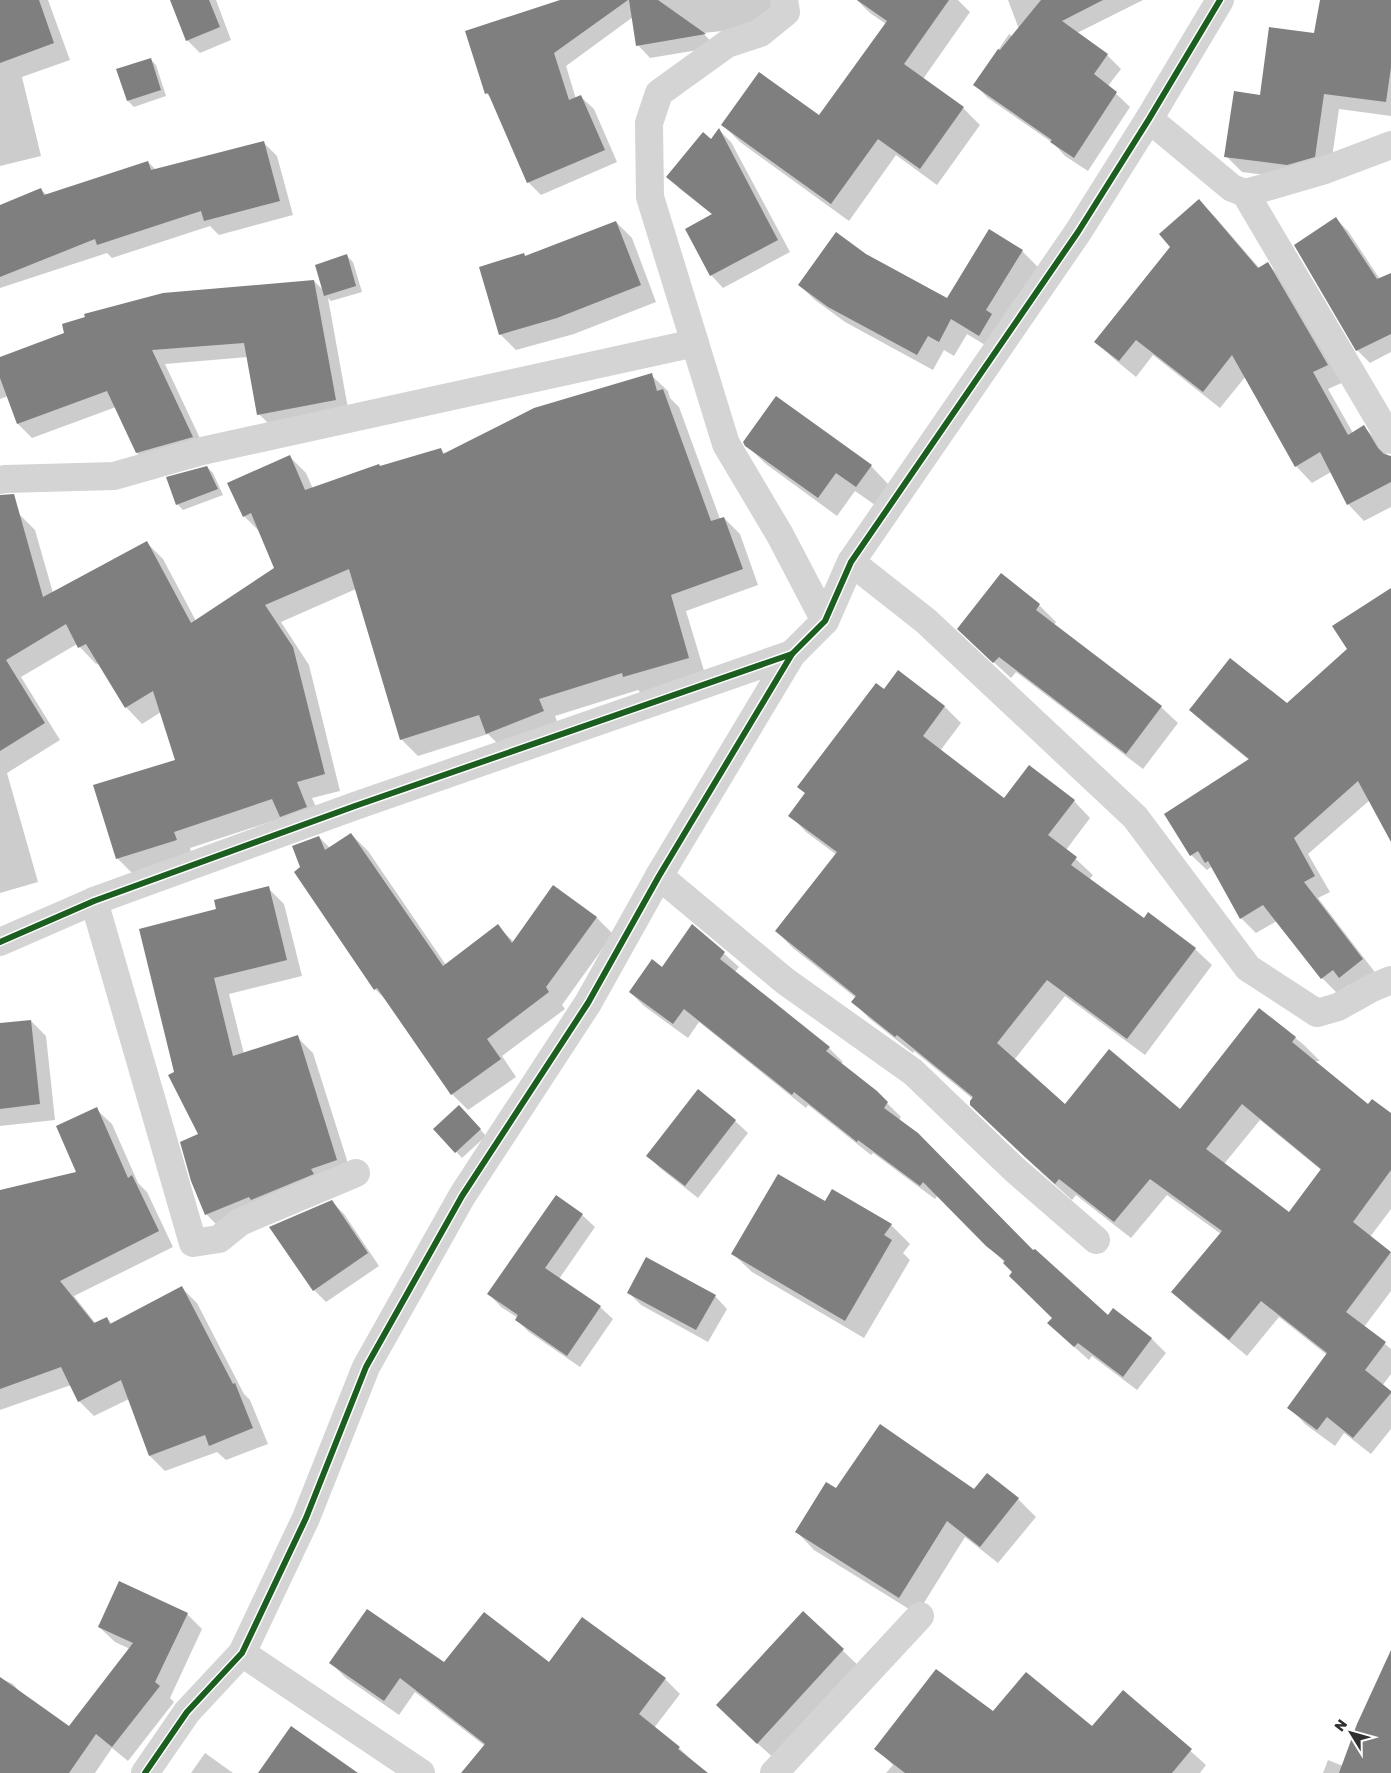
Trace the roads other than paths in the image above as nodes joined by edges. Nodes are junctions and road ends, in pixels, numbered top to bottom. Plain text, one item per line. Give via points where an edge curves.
1 (784, 0) edge
2 (1220, 0) edge
3 (1149, 119) junction
4 (1391, 145) edge
5 (1245, 193) junction
6 (695, 343) junction
7 (1391, 440) edge
8 (0, 480) edge
9 (851, 562) junction
10 (825, 621) junction
11 (792, 654) junction
12 (659, 876) junction
13 (94, 901) junction
14 (0, 942) edge
15 (1391, 980) edge
16 (356, 1172) dead end
17 (1096, 1240) dead end
18 (920, 1616) dead end
19 (242, 1653) junction
20 (145, 1773) edge
21 (421, 1773) edge
22 (774, 1773) edge

1 - 6 street via 786,12 760,33 727,44 659,93 648,123 650,197
2 - 3 street
3 - 5 street via 1232,188
3 - 9 street via 1078,232
4 - 5 street via 1325,170
5 - 7 street
6 - 8 street via 202,451 114,476
6 - 10 street via 726,444 780,535
9 - 10 street
9 - 15 street via 926,621 1135,818 1248,968 1317,1013 1338,1007
10 - 11 street
11 - 12 street
11 - 13 street
12 - 17 street via 785,981 914,1072 1014,1169
12 - 19 street via 588,1003 462,1196 366,1367 306,1518
13 - 14 street
13 - 16 street via 193,1243 219,1240 240,1222
18 - 22 street
19 - 20 street via 187,1712
19 - 21 street

